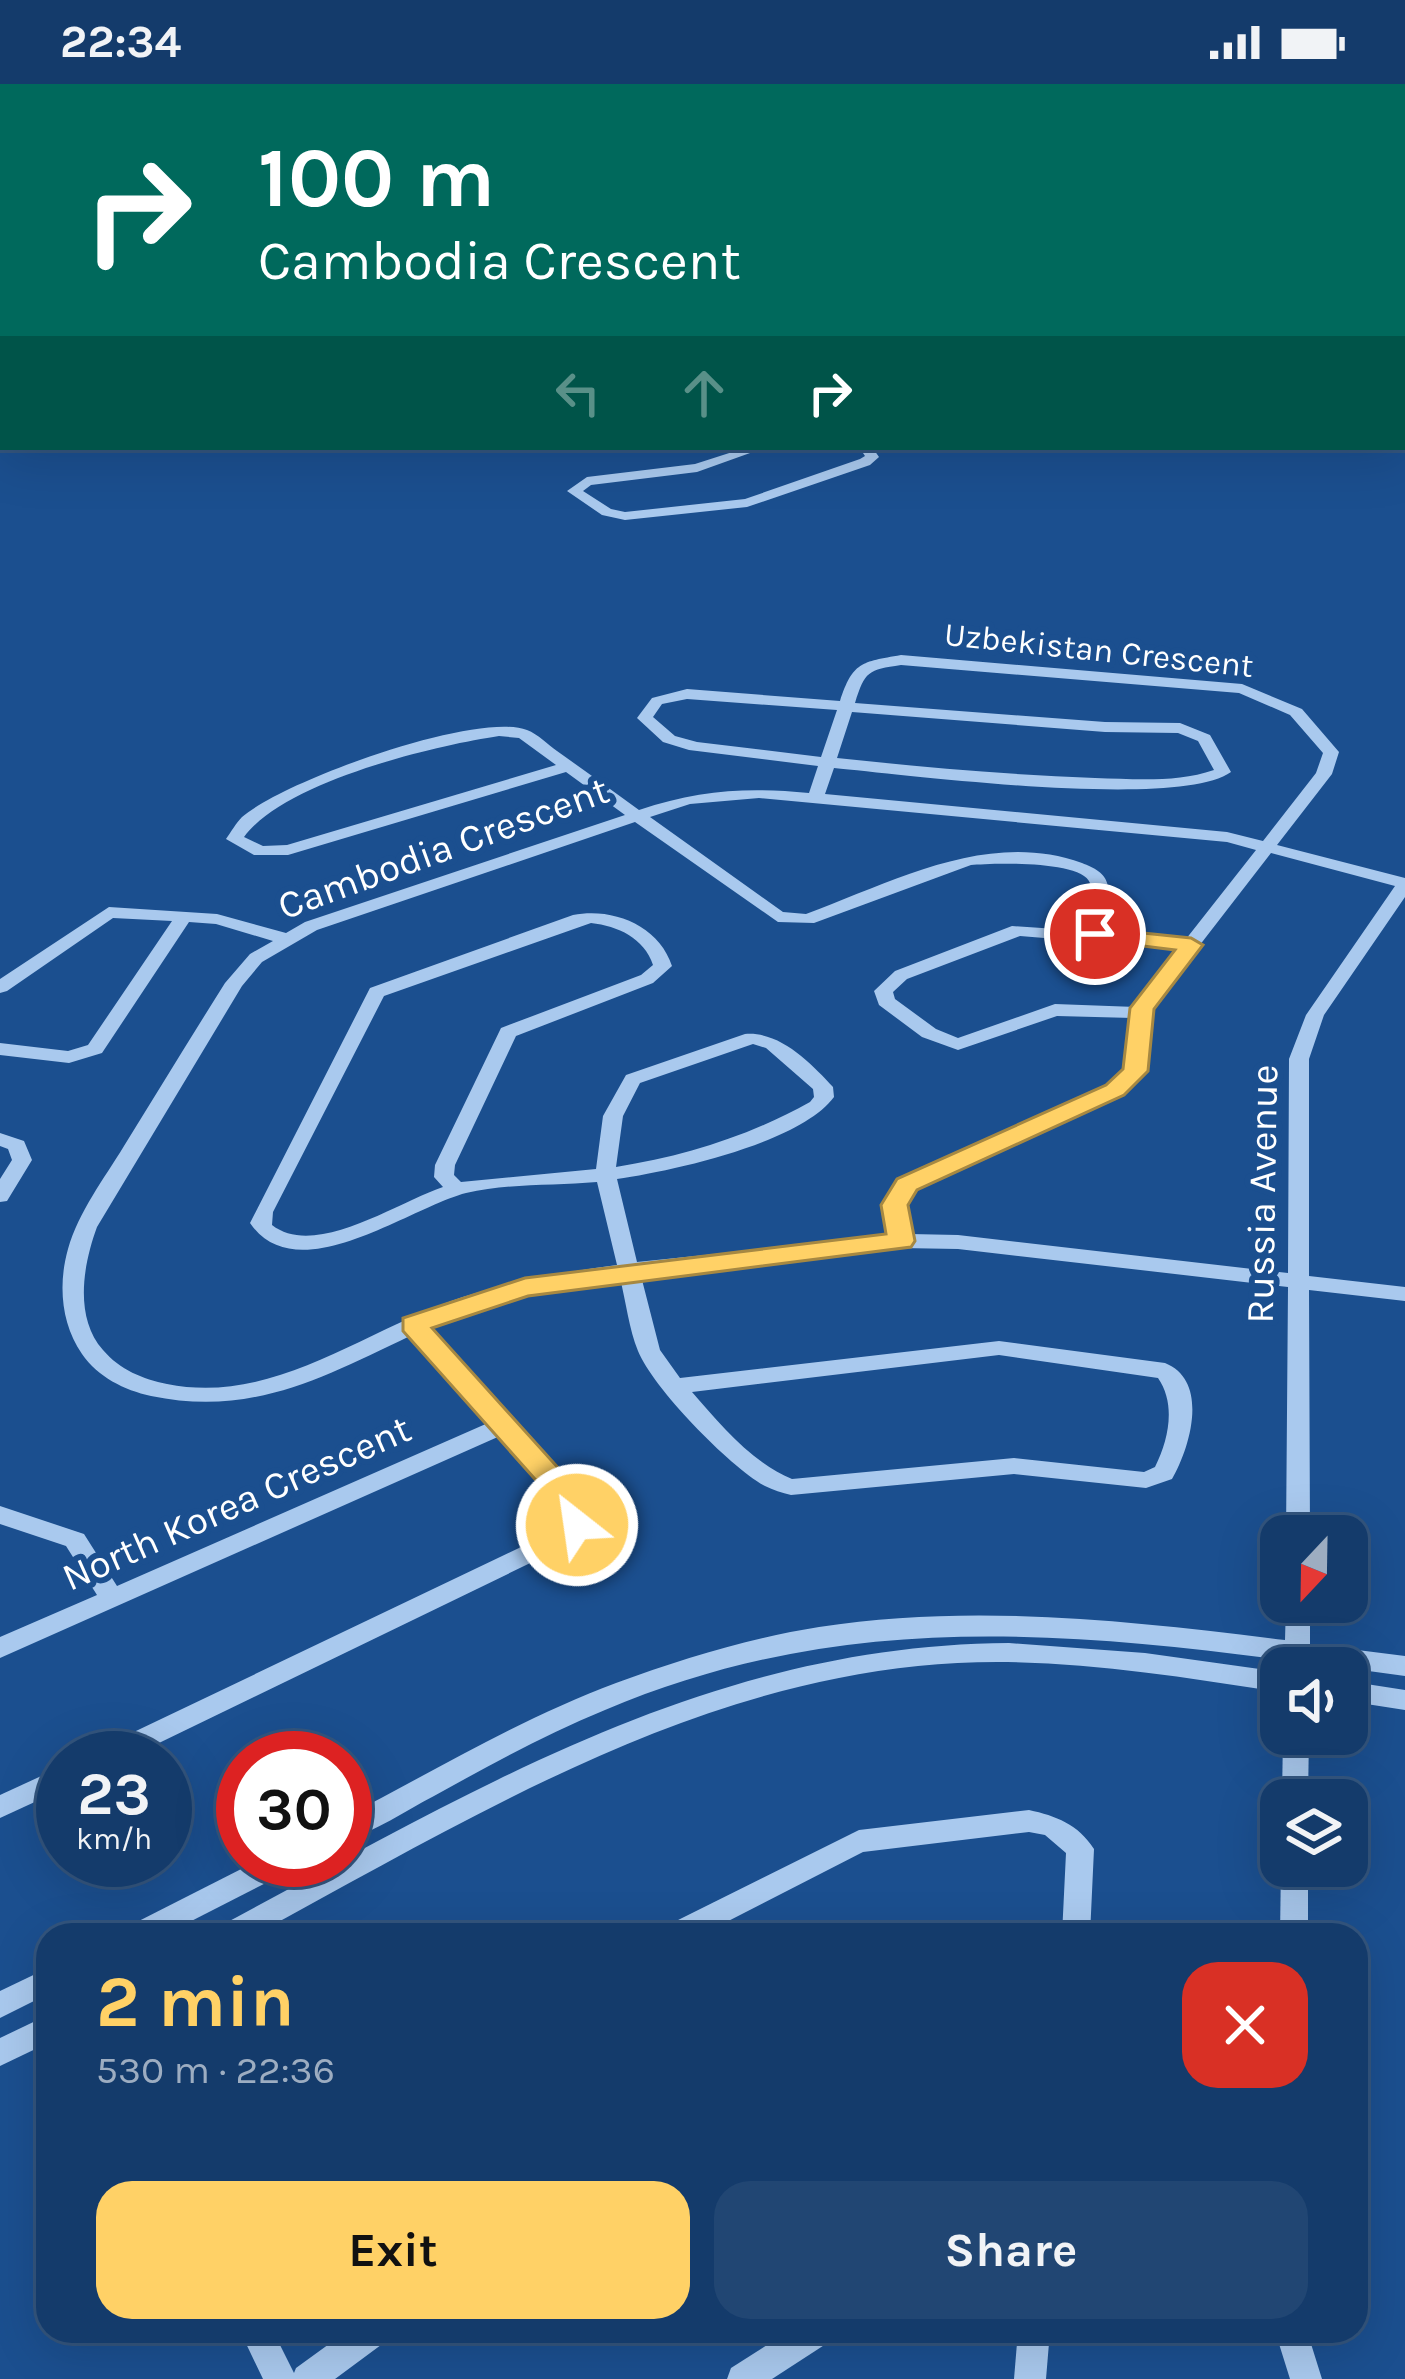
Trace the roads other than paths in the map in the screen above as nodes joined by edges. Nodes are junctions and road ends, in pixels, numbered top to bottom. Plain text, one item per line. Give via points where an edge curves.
1 (752, 450) edge
2 (867, 450) edge
3 (845, 706) junction
4 (827, 760) junction
5 (566, 767) junction
6 (816, 797) junction
7 (635, 816) junction
8 (1269, 845) junction
9 (1405, 883) edge
10 (183, 918) junction
11 (1095, 934) junction
12 (283, 938) junction
13 (1191, 945) junction
14 (0, 987) edge
15 (1142, 1013) junction
16 (0, 1049) edge
17 (0, 1139) edge
18 (606, 1175) junction
19 (457, 1189) junction
20 (0, 1196) edge
21 (901, 1241) junction
22 (632, 1274) junction
23 (1298, 1281) junction
24 (1405, 1294) edge
25 (413, 1324) junction
26 (676, 1386) junction
27 (503, 1426) junction
28 (0, 1514) edge
29 (1298, 1515) edge
30 (112, 1599) junction
31 (0, 1648) edge
32 (1260, 1655) edge
33 (1368, 1664) edge
34 (1405, 1666) edge
35 (1260, 1679) edge
36 (1368, 1694) edge
37 (1405, 1700) edge
38 (159, 1731) edge
39 (36, 1790) edge
40 (0, 1807) edge
41 (372, 1816) edge
42 (232, 1887) edge
43 (1294, 1887) edge
44 (161, 1923) edge
45 (252, 1923) edge
46 (698, 1923) edge
47 (1076, 1923) edge
48 (1294, 1923) edge
49 (36, 1986) edge
50 (0, 2005) edge
51 (36, 2034) edge
52 (0, 2053) edge
53 (262, 2343) edge
54 (358, 2343) edge
55 (799, 2343) edge
56 (1033, 2343) edge
57 (1295, 2343) edge
58 (280, 2379) edge
59 (308, 2379) edge
60 (743, 2379) edge
61 (1030, 2379) edge
62 (1306, 2379) edge

1 - 2 street via 697,468 582,483 576,495 625,516 740,504 865,462 873,457
3 - 4 street, Uzbekistan Crescent
3 - 4 street via 687,694 657,701 644,715 688,746
3 - 4 street via 1180,728 1204,738 1223,772 1208,783 1146,788
3 - 8 street, Uzbekistan Crescent via 863,668 916,659 1255,693 1311,723 1331,752 1324,774
4 - 6 street, Uzbekistan Crescent
5 - 5 street via 517,731 473,731 317,784 244,823 234,839 260,851 288,850
5 - 7 street
6 - 7 street, Cambodia Crescent via 715,794
6 - 8 street, Cambodia Crescent
7 - 11 street via 771,914 792,920 975,859 1073,864 1099,884
7 - 12 street, Cambodia Crescent
8 - 9 street, Cambodia Crescent
8 - 13 street
9 - 23 street, Russia Avenue via 1302,1043
10 - 12 street
10 - 14 street via 133,910 100,916
10 - 16 street via 95,1049 69,1057
11 - 13 street
11 - 15 street via 1008,932 892,980 883,996 928,1033 958,1044 1055,1010
12 - 25 street, Cambodia Crescent via 234,983 94,1211 73,1259 78,1321 92,1352 120,1376 155,1390 212,1396 261,1390
13 - 15 street
15 - 21 street via 1137,1066 1125,1083 907,1185 895,1205
17 - 20 street via 20,1148 22,1160
18 - 18 street via 605,1147 622,1094 642,1075 752,1038 773,1044 824,1091 806,1113 704,1154
18 - 19 street
18 - 22 street
19 - 19 street via 317,1242 277,1239 260,1223 380,989 579,919 620,922 663,958 661,970 508,1032 445,1165 444,1177
21 - 22 street, Cambodia Crescent
21 - 23 street, Cambodia Crescent
22 - 25 street, Cambodia Crescent via 507,1291
22 - 26 street via 649,1351
23 - 24 street, Cambodia Crescent
23 - 29 street, Russia Avenue
25 - 27 street
26 - 26 street via 1025,1349 1165,1371 1177,1386 1179,1440 1164,1472 1146,1480 1014,1466 779,1486
27 - 30 street, North Korea Crescent
27 - 38 street via 577,1508 573,1532
28 - 30 street via 75,1540
30 - 31 street, North Korea Crescent
32 - 41 street via 1020,1622 839,1632 714,1660 620,1692
33 - 34 street
35 - 45 street via 1044,1653 922,1655 826,1669 719,1696 630,1730
36 - 37 street
39 - 40 street
42 - 44 street
43 - 48 street
46 - 47 street via 859,1841 1029,1821 1053,1826 1079,1849
49 - 50 street
51 - 52 street
53 - 58 street
54 - 59 street
55 - 60 street
56 - 61 street
57 - 62 street

